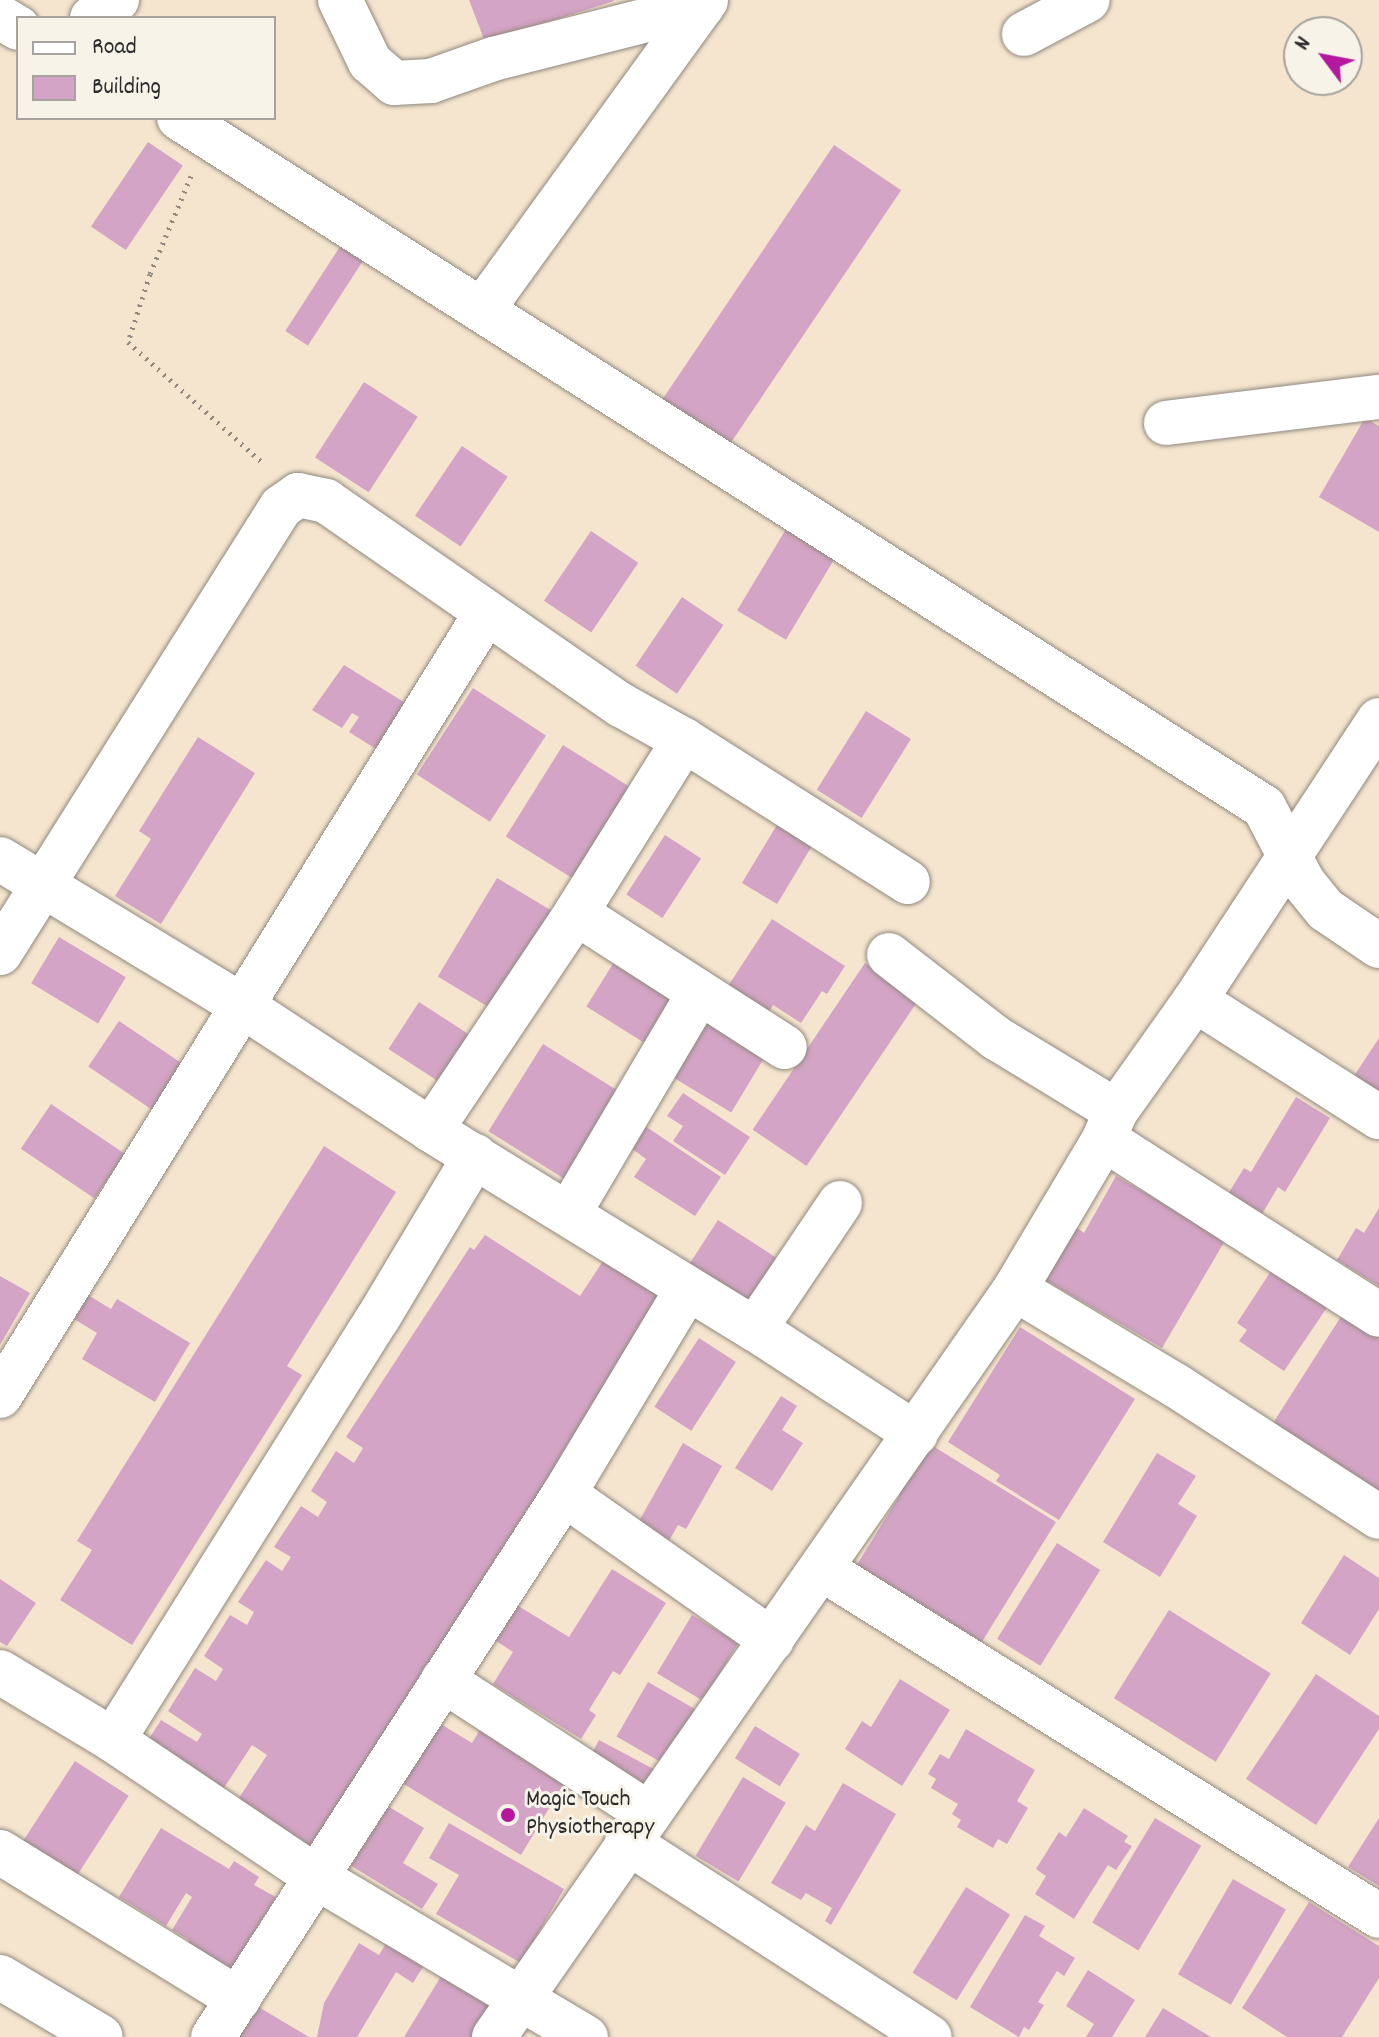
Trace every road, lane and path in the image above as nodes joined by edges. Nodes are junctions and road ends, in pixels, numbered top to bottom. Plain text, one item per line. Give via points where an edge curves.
1 (117, 0) edge
2 (340, 0) edge
3 (1088, 0) edge
4 (704, 3) edge
5 (95, 16) edge
6 (1024, 34) dead end
7 (194, 126) edge
8 (482, 310) junction
9 (1379, 397) edge
10 (1166, 423) dead end
11 (298, 495) junction
12 (486, 613) junction
13 (1379, 720) edge
14 (684, 740) junction
15 (1292, 856) junction
16 (0, 859) edge
17 (908, 882) dead end
18 (42, 887) junction
19 (576, 913) junction
20 (1379, 946) edge
21 (0, 953) edge
22 (889, 955) dead end
23 (699, 993) junction
24 (1195, 1000) junction
25 (244, 1007) junction
26 (785, 1047) dead end
27 (1379, 1117) edge
28 (1110, 1125) junction
29 (431, 1130) junction
30 (475, 1156) junction
31 (840, 1203) dead end
32 (569, 1213) junction
33 (688, 1288) junction
34 (1015, 1289) junction
35 (1379, 1315) edge
36 (755, 1329) junction
37 (0, 1396) edge
38 (916, 1434) junction
39 (564, 1494) junction
40 (1379, 1517) edge
41 (822, 1569) junction
42 (772, 1640) junction
43 (1, 1675) edge
44 (443, 1680) junction
45 (113, 1740) junction
46 (638, 1828) junction
47 (0, 1852) edge
48 (316, 1877) junction
49 (1379, 1916) edge
50 (0, 1977) edge
51 (519, 1998) junction
52 (238, 1999) junction
53 (101, 2037) edge
54 (213, 2037) edge
55 (494, 2037) edge
56 (586, 2037) edge
57 (930, 2037) edge

1 - 5 street
2 - 4 street via 370,62 394,83 431,81 493,59
3 - 6 street
4 - 8 street
7 - 8 street
7 - 11 path via 128,342
8 - 15 street via 1264,807
9 - 10 street
11 - 12 street via 326,501
11 - 18 street via 281,507
12 - 14 street via 621,705
12 - 25 street
13 - 15 street
14 - 17 street
14 - 19 street
15 - 20 street via 1303,882 1326,910
15 - 24 street
16 - 18 street
18 - 21 street
18 - 25 street
19 - 23 street
19 - 29 street
22 - 28 street
23 - 26 street
23 - 32 street
24 - 27 street
24 - 28 street
25 - 29 street
25 - 37 street
28 - 34 street
28 - 35 street
29 - 30 street
30 - 32 street
30 - 45 street
31 - 36 street
32 - 33 street
33 - 36 street
33 - 39 street
34 - 38 street
34 - 40 street
36 - 38 street
38 - 41 street
39 - 42 street
39 - 44 street
41 - 42 street
41 - 49 street
42 - 46 street
43 - 45 street
44 - 46 street
44 - 48 street
45 - 48 street
46 - 51 street
46 - 57 street
47 - 52 street
48 - 51 street
48 - 52 street
50 - 53 street
51 - 55 street
51 - 56 street
52 - 54 street

